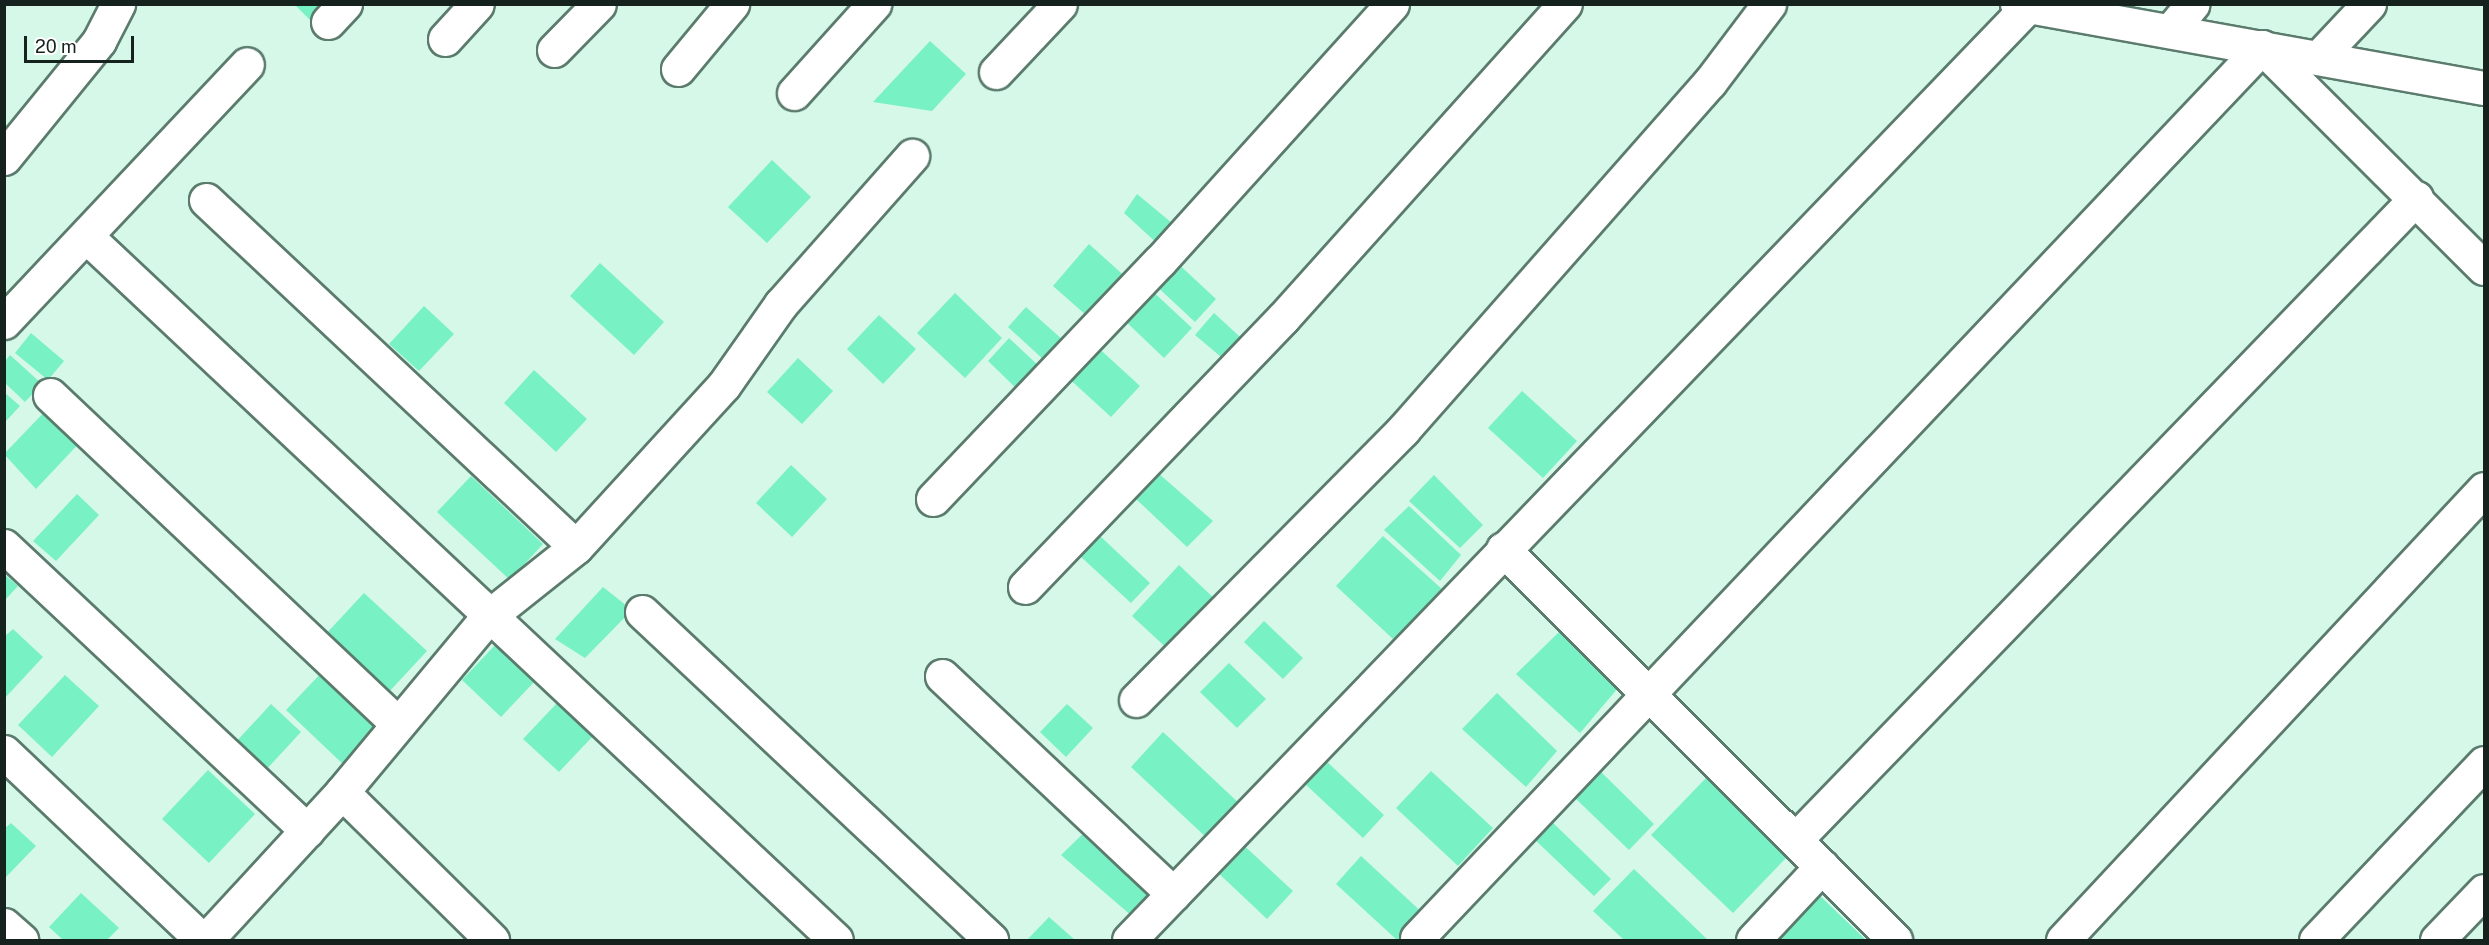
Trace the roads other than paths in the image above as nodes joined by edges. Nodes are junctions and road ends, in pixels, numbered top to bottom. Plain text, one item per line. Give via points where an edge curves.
1 (118, 4) edge
2 (477, 4) edge
3 (599, 4) edge
4 (732, 4) edge
5 (874, 4) edge
6 (1060, 4) edge
7 (1392, 4) edge
8 (1565, 4) edge
9 (1769, 4) edge
10 (2193, 4) edge
11 (2369, 4) edge
12 (2023, 5) edge
13 (2170, 31) junction
14 (445, 39) dead end
15 (2262, 47) junction
16 (554, 50) dead end
17 (2319, 57) junction
18 (247, 64) dead end
19 (678, 69) dead end
20 (996, 72) dead end
21 (2484, 88) edge
22 (794, 93) dead end
23 (912, 156) dead end
24 (4, 158) edge
25 (2416, 198) junction
26 (206, 200) dead end
27 (87, 237) junction
28 (2484, 268) edge
29 (4, 322) edge
30 (50, 394) dead end
31 (2484, 489) edge
32 (933, 499) dead end
33 (4, 546) edge
34 (576, 547) junction
35 (1503, 549) junction
36 (1025, 586) dead end
37 (642, 612) dead end
38 (488, 617) junction
39 (942, 676) dead end
40 (1649, 695) junction
41 (1136, 700) dead end
42 (397, 723) junction
43 (4, 752) edge
44 (2484, 763) edge
45 (342, 792) junction
46 (307, 831) junction
47 (1796, 839) junction
48 (1822, 866) junction
49 (2484, 891) edge
50 (1173, 894) junction
51 (4, 925) edge
52 (2451, 936) edge
53 (1417, 938) dead end
54 (21, 940) edge
55 (204, 940) edge
56 (492, 940) edge
57 (836, 940) edge
58 (991, 940) edge
59 (1129, 940) edge
60 (1753, 940) edge
61 (1895, 940) edge
62 (2063, 940) edge
63 (2316, 940) edge

1 - 24 street via 99,41
2 - 14 street
3 - 16 street
4 - 19 street
5 - 22 street
6 - 20 street
7 - 32 street via 1160,261
8 - 36 street via 1283,318
9 - 41 street via 1710,82 1403,430
10 - 13 street
11 - 17 street
12 - 13 street
12 - 35 street
13 - 15 street
15 - 17 street
15 - 25 street
15 - 40 street
17 - 21 street
18 - 27 street
23 - 34 street via 781,304 724,385
25 - 28 street
25 - 47 street
26 - 34 street
27 - 29 street
27 - 38 street
30 - 42 street
31 - 62 street
33 - 46 street
34 - 38 street
35 - 40 street
35 - 50 street
37 - 58 street
38 - 42 street
38 - 57 street
39 - 50 street
40 - 47 street
40 - 53 street
42 - 45 street
43 - 55 street
44 - 63 street
45 - 46 street
45 - 56 street
46 - 55 street
47 - 48 street
48 - 60 street
48 - 61 street
49 - 52 street
50 - 59 street
51 - 54 street

